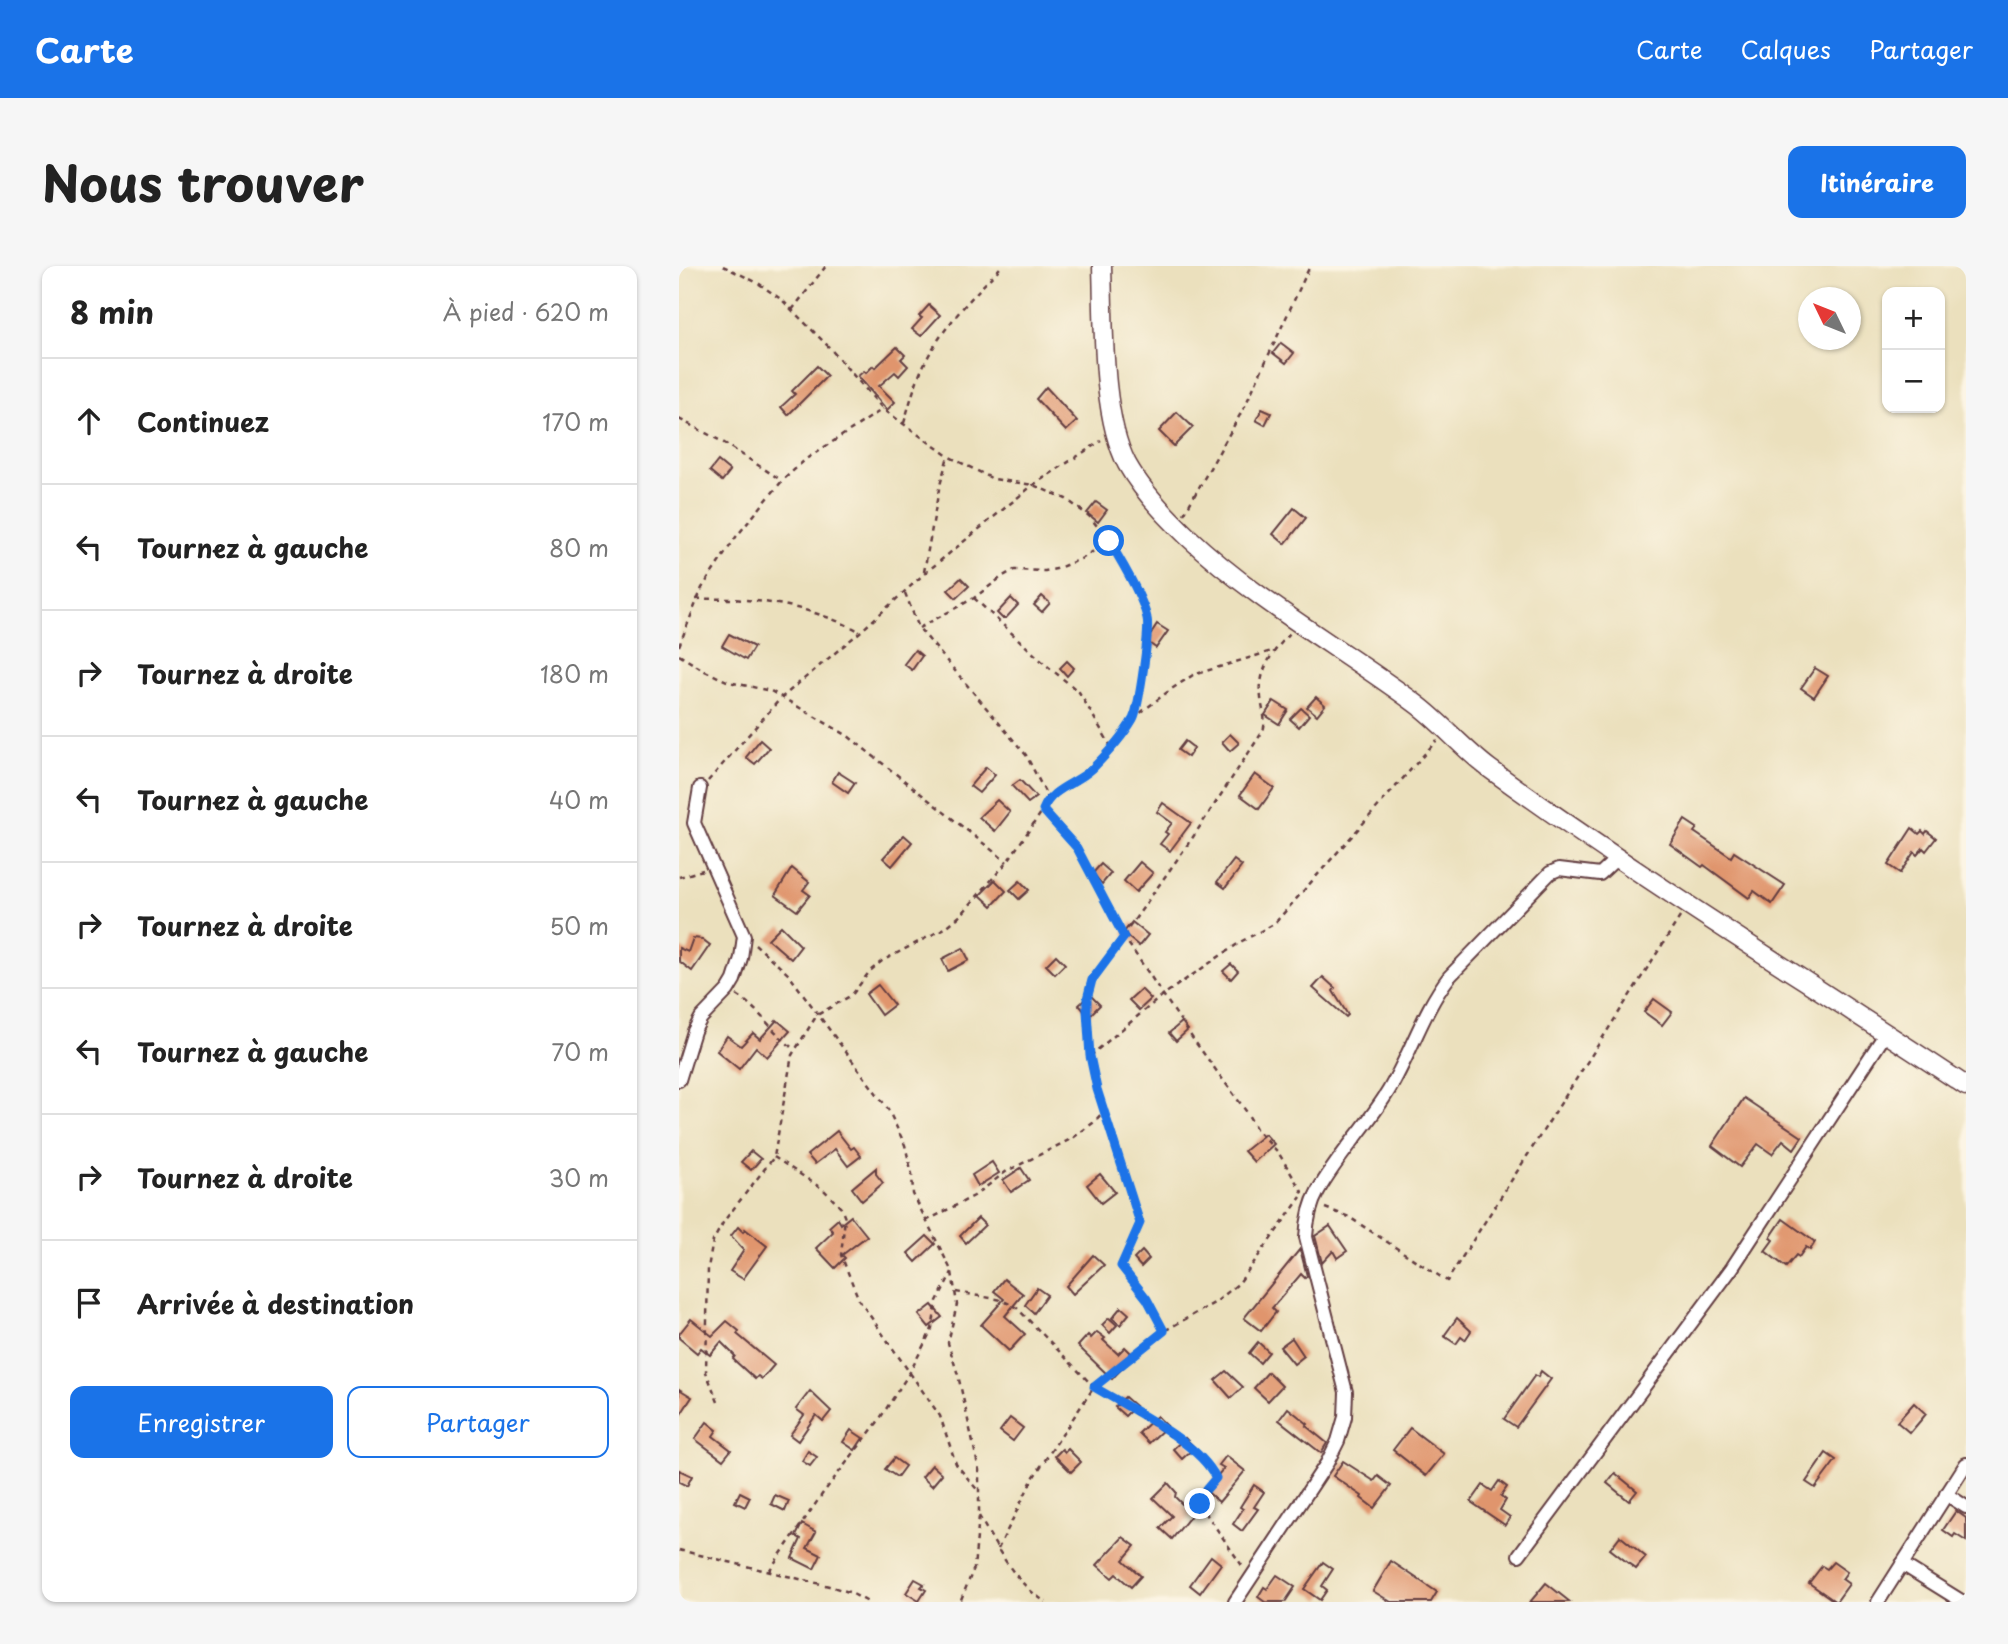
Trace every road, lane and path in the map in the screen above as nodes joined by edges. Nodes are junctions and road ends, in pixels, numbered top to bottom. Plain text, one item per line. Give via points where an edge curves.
1 (723, 266) edge
2 (826, 266) edge
3 (1002, 266) edge
4 (1102, 266) edge
5 (1310, 266) edge
6 (792, 310) junction
7 (883, 409) junction
8 (679, 419) edge
9 (904, 423) junction
10 (1115, 432) junction
11 (948, 456) junction
12 (782, 481) junction
13 (1033, 485) junction
14 (1177, 526) junction
15 (1109, 541) junction
16 (924, 574) junction
17 (904, 592) junction
18 (974, 598) junction
19 (697, 599) junction
20 (1300, 622) junction
21 (919, 628) junction
22 (860, 632) junction
23 (679, 646) edge
24 (1275, 650) junction
25 (679, 655) edge
26 (781, 698) junction
27 (1135, 717) junction
28 (1445, 732) junction
29 (1112, 748) junction
30 (701, 788) joint
31 (1048, 798) junction
32 (1043, 810) junction
33 (1617, 858) junction
34 (1007, 862) junction
35 (712, 867) junction
36 (679, 877) edge
37 (1687, 906) junction
38 (744, 936) junction
39 (1124, 937) junction
40 (729, 990) junction
41 (1163, 995) junction
42 (817, 1015) junction
43 (1886, 1032) junction
44 (794, 1049) junction
45 (1090, 1056) junction
46 (679, 1080) edge
47 (1966, 1086) edge
48 (1104, 1111) junction
49 (774, 1157) junction
50 (1303, 1194) junction
51 (1310, 1207) junction
52 (926, 1221) junction
53 (952, 1272) junction
54 (956, 1292) junction
55 (1164, 1331) junction
56 (910, 1372) junction
57 (1094, 1387) junction
58 (718, 1402) dead end
59 (1966, 1464) edge
60 (979, 1493) junction
61 (1946, 1494) junction
62 (1966, 1507) edge
63 (979, 1516) junction
64 (998, 1549) junction
65 (679, 1550) edge
66 (1520, 1555) dead end
67 (1902, 1564) junction
68 (769, 1571) junction
69 (1251, 1578) junction
70 (868, 1602) edge
71 (960, 1602) edge
72 (1046, 1602) edge
73 (1235, 1602) edge
74 (1878, 1602) edge
75 (1963, 1602) edge

1 - 6 path via 758,283
2 - 6 path
3 - 9 path via 944,331 922,369
4 - 10 main road
5 - 14 path via 1245,406
6 - 7 path
7 - 9 path
7 - 12 path via 806,459
8 - 12 path
9 - 11 path
10 - 13 path
10 - 14 main road via 1140,484
11 - 13 path via 993,479
11 - 16 path
12 - 19 path via 731,545
13 - 15 path via 1066,499 1089,516
13 - 16 path
14 - 20 main road via 1235,578
15 - 18 path via 1056,569 1014,570
15 - 27 path via 1148,618
16 - 17 path
17 - 21 path
17 - 22 path
18 - 21 path
18 - 29 path via 1079,692
19 - 22 path via 811,610
19 - 23 path
20 - 24 path
20 - 28 main road via 1418,705
21 - 31 path via 1027,755
22 - 26 path
24 - 27 path via 1193,675
24 - 39 path via 1262,672 1263,731
25 - 26 path via 729,682 771,691
26 - 30 path
26 - 34 path via 848,736
27 - 29 path
28 - 33 main road via 1487,768
28 - 41 path via 1274,924
29 - 31 path via 1088,773
30 - 35 street via 694,823
31 - 32 path
32 - 34 path
32 - 39 path via 1077,848
33 - 37 main road
33 - 51 street via 1600,874 1559,869 1550,873 1449,977 1391,1087
34 - 42 path via 945,928 883,961 852,995
35 - 36 path
35 - 38 street
37 - 43 main road
37 - 51 path via 1447,1281 1349,1217
38 - 40 street
38 - 42 path via 789,975
39 - 41 path
39 - 45 path via 1092,980 1087,999
40 - 44 path via 751,1004
40 - 46 street via 701,1018
41 - 45 path
41 - 50 path via 1258,1132 1278,1152
42 - 44 path
42 - 52 path via 888,1109 905,1145 913,1195
43 - 47 main road
43 - 66 street via 1733,1268
44 - 49 path
45 - 48 path
48 - 52 path via 1073,1138 1007,1171 974,1196
48 - 55 path via 1140,1223 1121,1266
49 - 56 path via 824,1190 841,1208 845,1217 841,1255 846,1271 859,1300
49 - 58 path via 723,1221 713,1241 708,1268 706,1372
50 - 51 path
50 - 55 path via 1239,1283 1216,1302
51 - 69 street via 1306,1237 1346,1392 1345,1417 1315,1484
52 - 53 path
53 - 54 path
53 - 56 path via 937,1301 932,1329
54 - 57 path via 993,1297 1017,1308
54 - 60 path via 948,1343 968,1416
55 - 57 path
56 - 60 path via 940,1416 956,1464
56 - 68 path
57 - 64 path via 1034,1478
57 - 69 path via 1205,1461 1216,1478 1198,1502
59 - 61 street
60 - 63 path
61 - 62 street
61 - 67 street
63 - 64 path
63 - 71 path via 974,1568
64 - 72 path via 1025,1585
65 - 68 path
67 - 74 street
67 - 75 street
68 - 70 path via 849,1592
69 - 73 street

